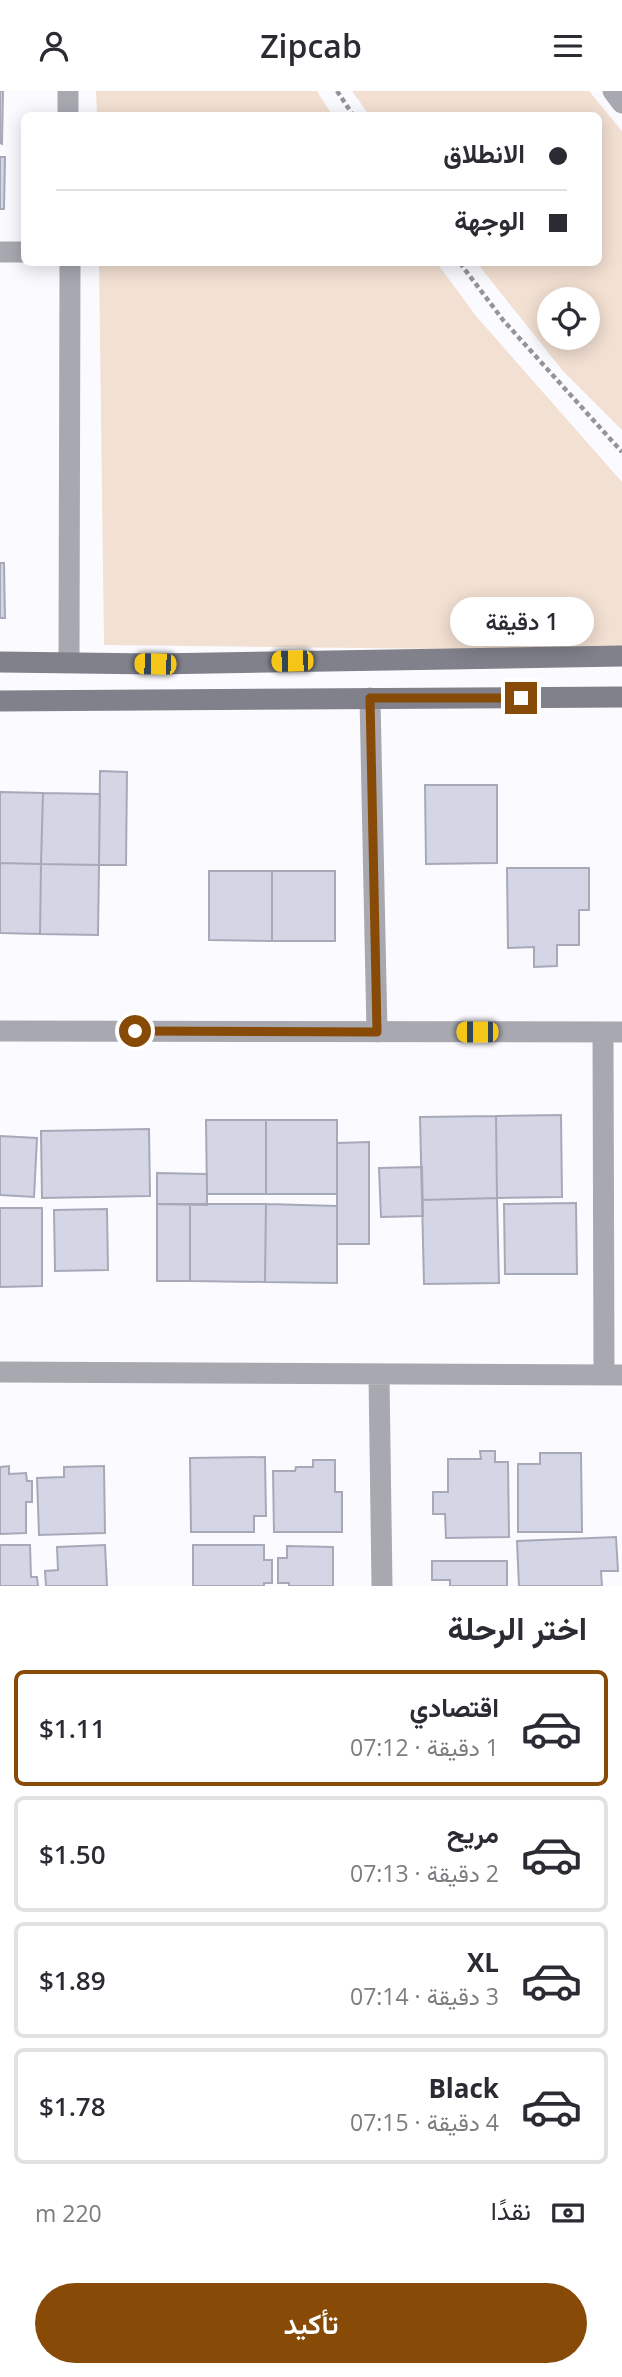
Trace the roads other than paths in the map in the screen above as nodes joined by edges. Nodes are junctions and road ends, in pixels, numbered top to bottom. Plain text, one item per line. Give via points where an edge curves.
1 (68, 91) edge
2 (613, 91) edge
3 (622, 103) edge
4 (68, 112) edge
5 (0, 252) edge
6 (21, 252) edge
7 (69, 266) edge
8 (622, 656) edge
9 (0, 662) edge
10 (69, 662) junction
11 (155, 664) junction
12 (622, 697) edge
13 (370, 698) junction
14 (0, 701) edge
15 (156, 701) junction
16 (0, 1031) edge
17 (377, 1032) junction
18 (612, 1032) edge
19 (0, 1372) edge
20 (379, 1375) junction
21 (613, 1375) edge
22 (382, 1586) edge

1 - 4 street
2 - 3 street
5 - 6 street
7 - 10 street
8 - 11 street
9 - 10 street
10 - 11 street
11 - 15 street
12 - 13 street
13 - 15 street
13 - 17 street
14 - 15 street
16 - 17 street
17 - 18 street
18 - 21 street
19 - 20 street
20 - 21 street
20 - 22 street

